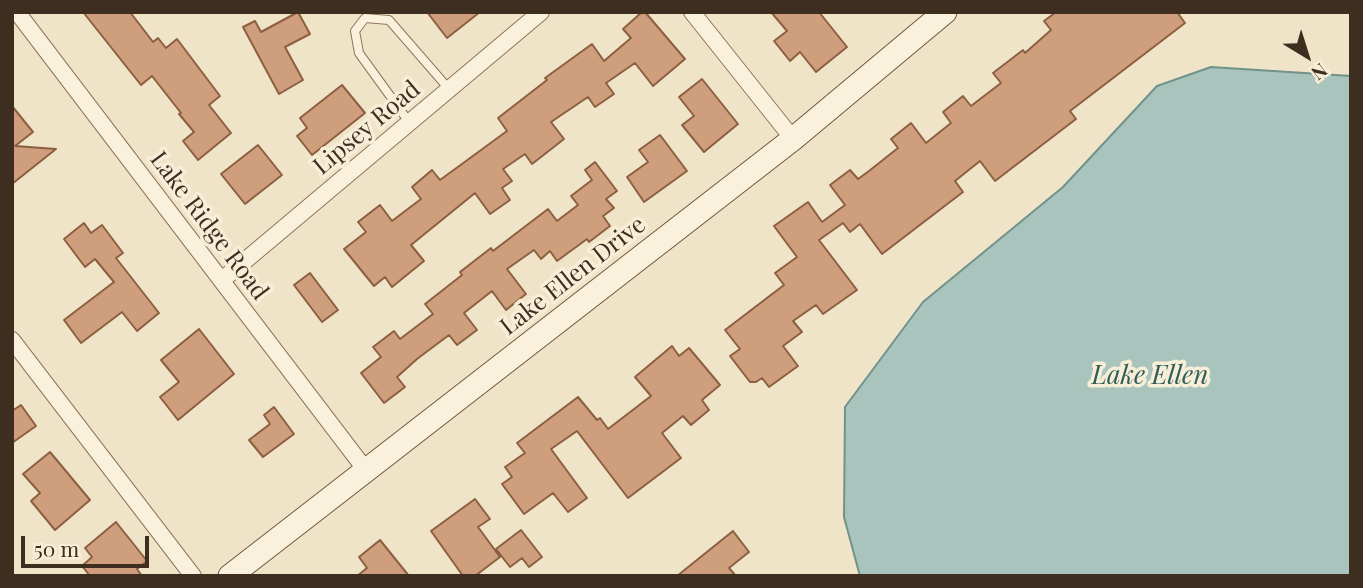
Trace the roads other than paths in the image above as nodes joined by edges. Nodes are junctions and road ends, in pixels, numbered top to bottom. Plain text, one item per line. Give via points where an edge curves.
1 (16, 12) edge
2 (541, 12) edge
3 (692, 12) edge
4 (945, 12) edge
5 (449, 89) junction
6 (409, 122) junction
7 (793, 139) junction
8 (222, 280) junction
9 (12, 340) edge
10 (365, 469) junction
11 (193, 576) edge
12 (230, 576) edge

1 - 8 street, Lake Ridge Road
2 - 5 street, Lipsey Road
3 - 7 street
4 - 7 street, Lake Ellen Drive
5 - 6 street, Lipsey Road
5 - 6 lane via 389,20 365,18 355,31 359,53
6 - 8 street, Lipsey Road
7 - 10 street, Lake Ellen Drive
8 - 10 street, Lake Ridge Road
9 - 11 street
10 - 12 street, Lake Ellen Drive

